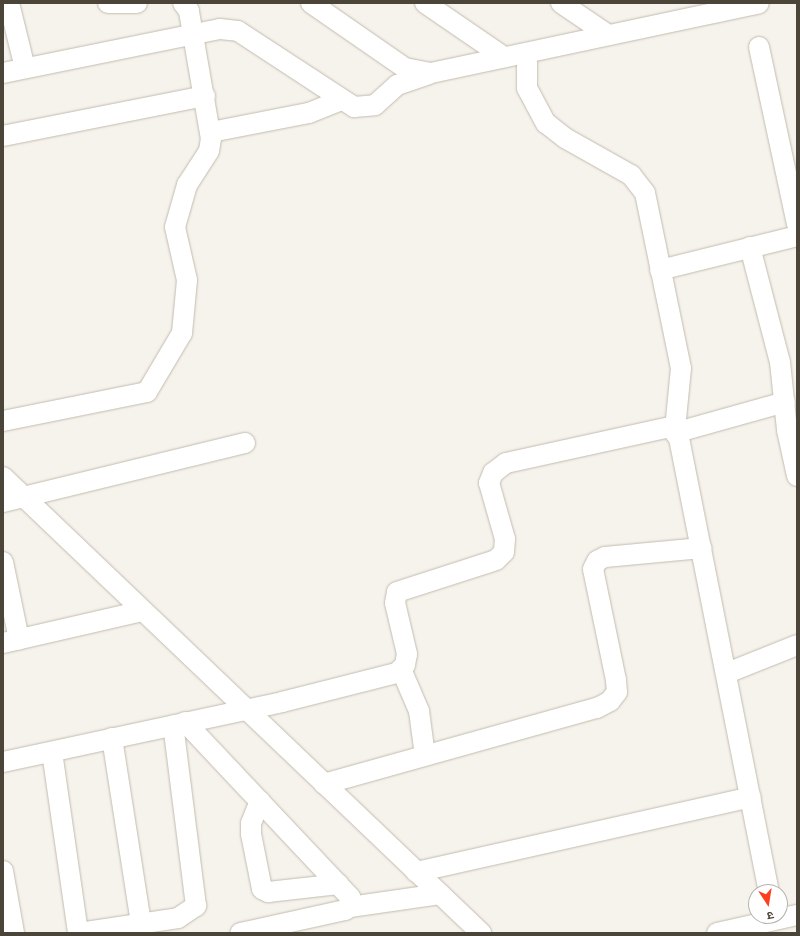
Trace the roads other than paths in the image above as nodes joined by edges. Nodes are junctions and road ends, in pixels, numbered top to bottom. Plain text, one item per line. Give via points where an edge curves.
1 (8, 3) edge
2 (108, 3) edge
3 (137, 3) edge
4 (183, 3) edge
5 (311, 3) edge
6 (425, 3) edge
7 (560, 3) edge
8 (759, 3) edge
9 (725, 6) edge
10 (193, 32) junction
11 (608, 35) junction
12 (759, 47) dead end
13 (527, 53) junction
14 (504, 58) junction
15 (25, 68) junction
16 (3, 73) edge
17 (431, 73) junction
18 (205, 96) junction
19 (342, 100) junction
20 (212, 132) junction
21 (3, 136) edge
22 (797, 224) edge
23 (797, 236) edge
24 (750, 247) junction
25 (660, 270) junction
26 (785, 402) junction
27 (3, 421) edge
28 (677, 431) junction
29 (245, 442) dead end
30 (797, 476) edge
31 (3, 477) edge
32 (24, 498) junction
33 (3, 502) edge
34 (702, 548) junction
35 (3, 562) edge
36 (143, 611) junction
37 (11, 641) edge
38 (797, 645) edge
39 (401, 669) junction
40 (727, 673) junction
41 (246, 709) junction
42 (179, 724) junction
43 (112, 738) junction
44 (52, 752) junction
45 (426, 756) junction
46 (3, 762) edge
47 (324, 784) junction
48 (751, 797) junction
49 (260, 801) junction
50 (3, 871) edge
51 (416, 872) junction
52 (339, 884) junction
53 (767, 884) edge
54 (440, 894) junction
55 (350, 907) junction
56 (141, 924) junction
57 (751, 924) edge
58 (14, 933) edge
59 (78, 933) edge
60 (240, 933) edge
61 (480, 933) edge
62 (717, 933) edge

1 - 15 street
2 - 3 street
4 - 10 street via 189,11
5 - 17 street via 405,68
6 - 14 street
7 - 11 street
8 - 9 street
9 - 11 street
10 - 15 street
10 - 18 street
10 - 19 street via 238,32
11 - 13 street
12 - 22 street
13 - 14 street
13 - 25 street via 527,88 546,123 556,133 640,182
14 - 17 street
15 - 16 street
17 - 19 street via 397,85 375,104 354,107
18 - 20 street
18 - 21 street
19 - 20 street via 309,113
20 - 27 street via 209,151 188,185 175,227 187,280 184,327 154,385 147,392 136,395
23 - 24 street
24 - 25 street
24 - 26 street via 780,362
25 - 28 street via 681,368
26 - 28 street
26 - 30 street
28 - 34 street
28 - 39 street via 665,428 506,463 493,473 490,483 505,539 504,552 496,560 397,592 395,604 407,654
29 - 32 street
31 - 32 street
32 - 33 street
32 - 36 street
34 - 40 street
34 - 45 street via 605,557 597,561 593,568 616,680 617,692 610,701 597,708
35 - 37 street
36 - 37 street
36 - 41 street
38 - 40 street
39 - 41 street via 390,675
39 - 45 street via 419,711
40 - 48 street
41 - 42 street
41 - 47 street
42 - 43 street
42 - 49 street
42 - 56 street via 196,906 178,918
43 - 44 street
43 - 56 street
44 - 46 street
44 - 59 street
45 - 47 street
47 - 51 street
48 - 51 street
48 - 53 street
49 - 52 street
49 - 52 street via 251,823 251,834 262,889 268,892
50 - 58 street
51 - 54 street
52 - 55 street via 350,897
54 - 55 street
54 - 61 street
55 - 60 street
56 - 59 street
57 - 62 street

